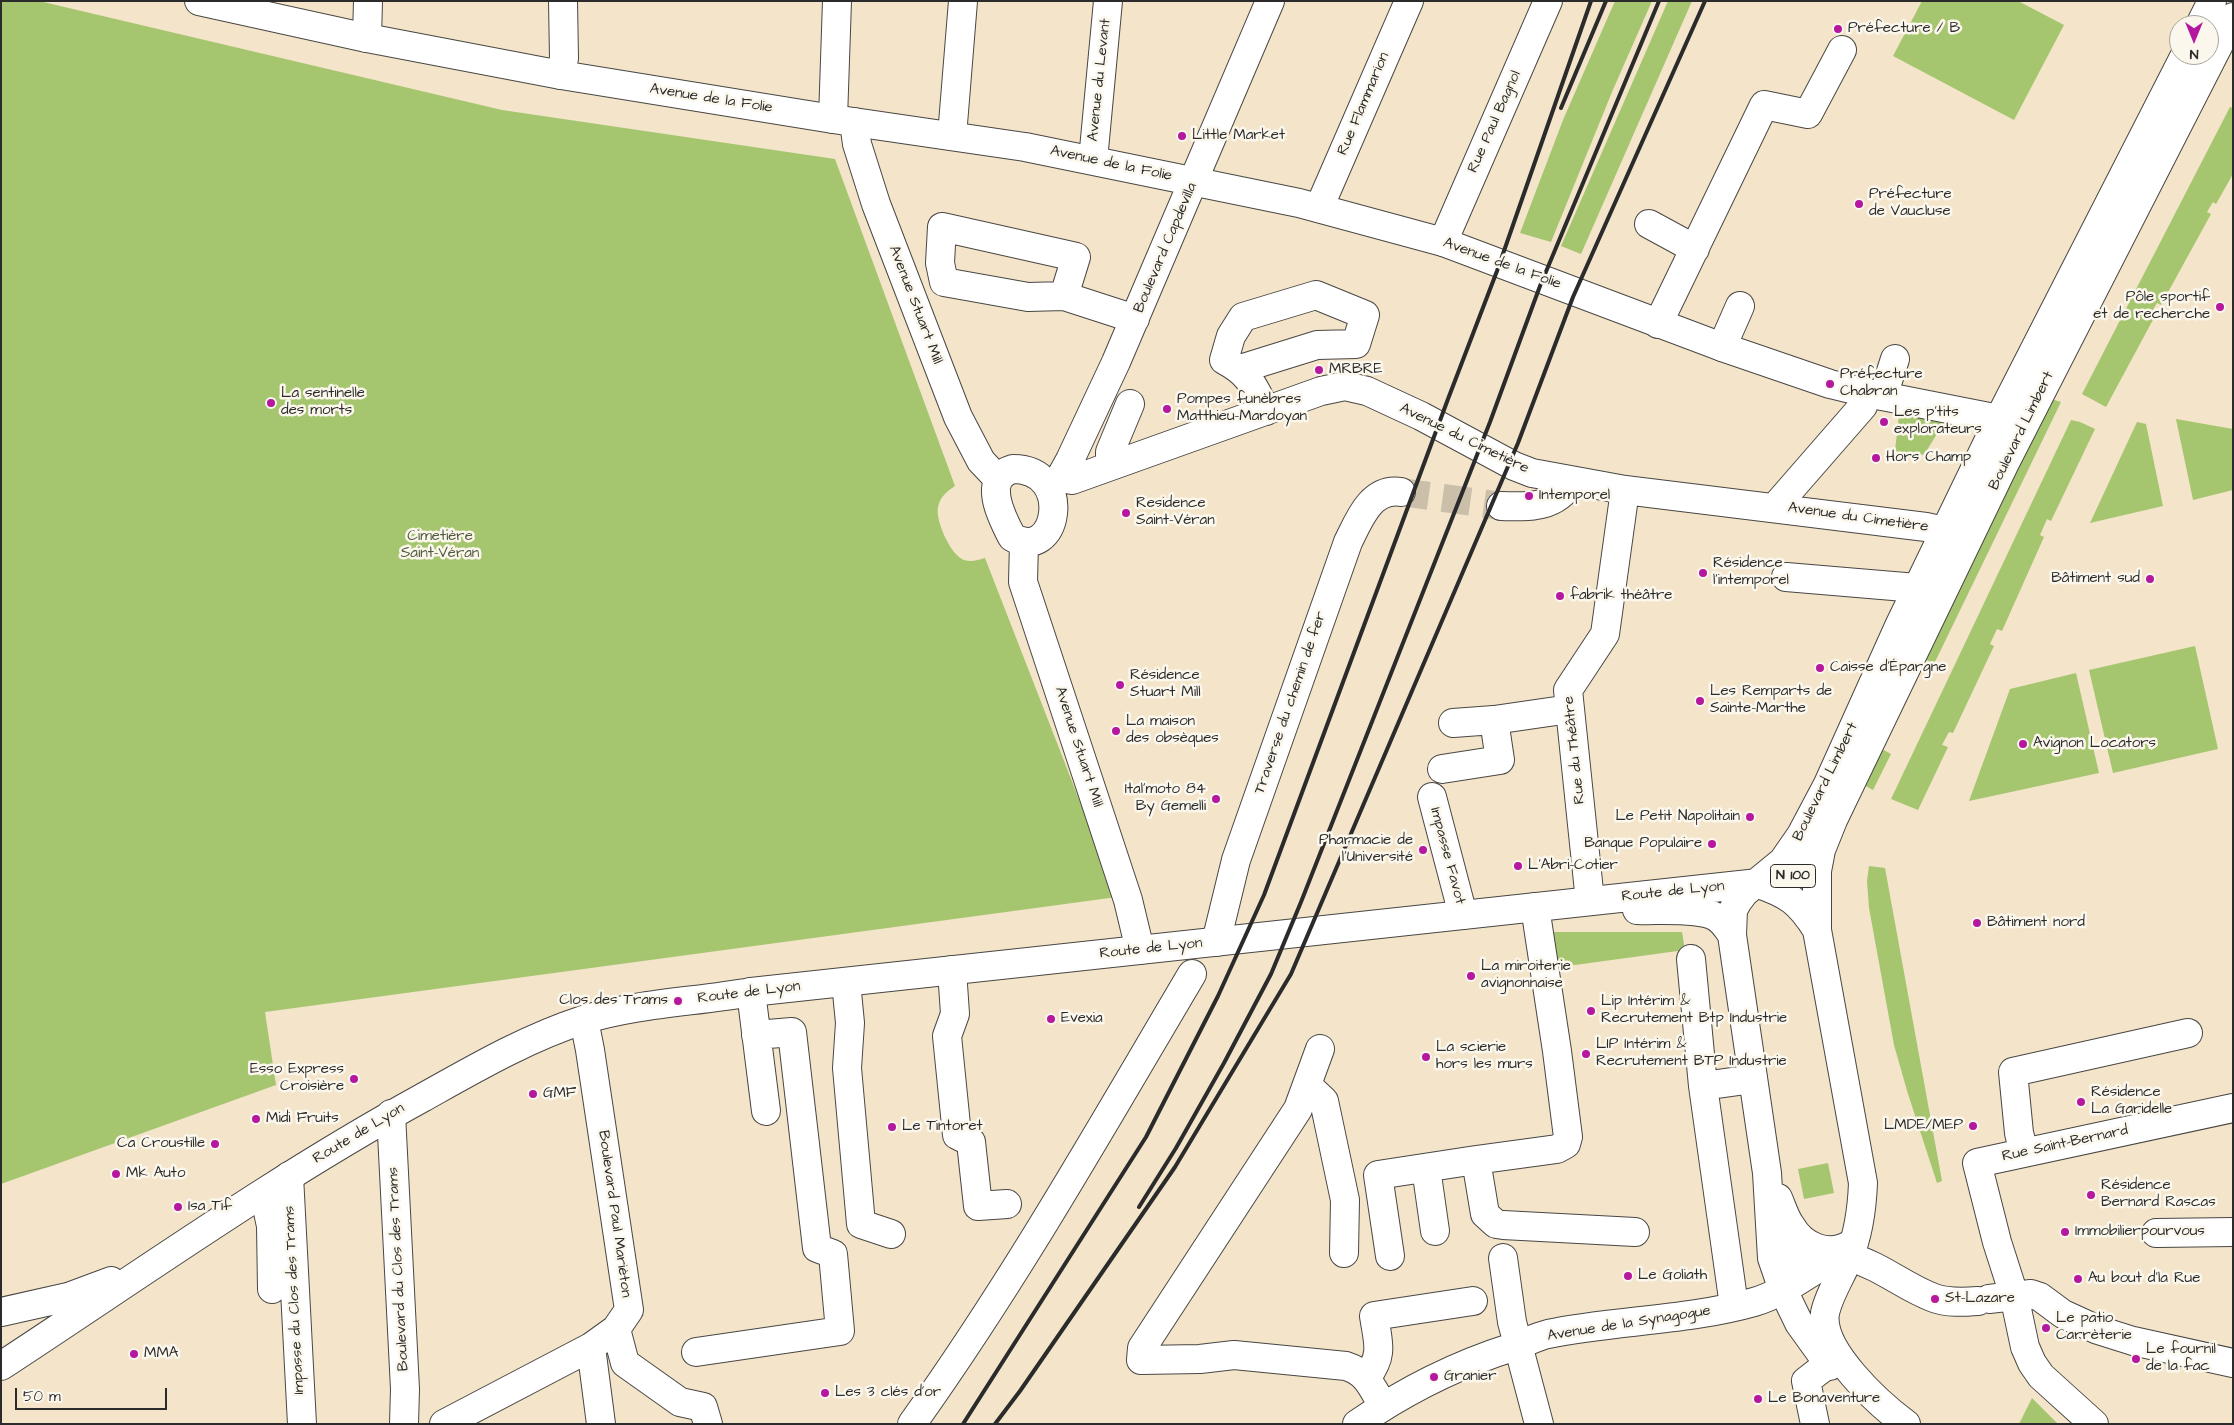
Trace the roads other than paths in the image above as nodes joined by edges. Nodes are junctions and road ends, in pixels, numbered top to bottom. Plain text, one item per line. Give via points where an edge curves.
1 (199, 1) edge
2 (368, 1) edge
3 (564, 1) edge
4 (838, 1) edge
5 (963, 1) edge
6 (1108, 1) edge
7 (1270, 1) edge
8 (1409, 1) edge
9 (1548, 1) edge
10 (2212, 1) edge
11 (231, 5) edge
12 (2205, 15) edge
13 (2233, 17) edge
14 (367, 38) junction
15 (1842, 50) dead end
16 (2180, 65) edge
17 (561, 75) junction
18 (844, 120) junction
19 (952, 136) junction
20 (1093, 160) junction
21 (1194, 182) junction
22 (1319, 208) junction
23 (1649, 224) dead end
24 (1443, 242) junction
25 (1695, 249) junction
26 (1064, 296) junction
27 (1740, 306) dead end
28 (1135, 319) junction
29 (1658, 324) junction
30 (1722, 347) junction
31 (1895, 359) dead end
32 (1240, 369) dead end
33 (1875, 395) junction
34 (1130, 404) dead end
35 (2035, 404) junction
36 (1266, 411) junction
37 (1999, 419) junction
38 (2004, 465) junction
39 (1110, 466) junction
40 (998, 478) junction
41 (1572, 481) junction
42 (1055, 483) junction
43 (1625, 490) junction
44 (1401, 492) tunnel mouth
45 (1501, 506) tunnel mouth
46 (1775, 507) junction
47 (1944, 531) junction
48 (1024, 543) junction
49 (1786, 577) dead end
50 (1917, 588) junction
51 (1570, 709) junction
52 (1494, 720) junction
53 (1453, 723) dead end
54 (1442, 769) dead end
55 (1432, 797) dead end
56 (1821, 850) junction
57 (1756, 883) junction
58 (1590, 901) junction
59 (1535, 907) junction
60 (1463, 915) junction
61 (1817, 930) junction
62 (1732, 935) junction
63 (1216, 942) junction
64 (1140, 950) junction
65 (1691, 959) dead end
66 (952, 970) junction
67 (1192, 974) dead end
68 (846, 982) junction
69 (751, 992) junction
70 (584, 1020) junction
71 (2188, 1033) dead end
72 (756, 1035) junction
73 (1320, 1049) dead end
74 (1753, 1079) junction
75 (1307, 1085) junction
76 (1703, 1086) junction
77 (2233, 1108) edge
78 (766, 1111) dead end
79 (391, 1114) junction
80 (2024, 1154) junction
81 (1476, 1160) junction
82 (1426, 1168) junction
83 (289, 1176) junction
84 (1768, 1184) junction
85 (264, 1193) junction
86 (1007, 1204) dead end
87 (1435, 1231) dead end
88 (1635, 1232) dead end
89 (2156, 1232) dead end
90 (2233, 1232) edge
91 (891, 1234) dead end
92 (1852, 1249) junction
93 (1344, 1254) dead end
94 (1390, 1256) dead end
95 (1503, 1258) dead end
96 (156, 1264) junction
97 (1820, 1267) junction
98 (272, 1289) dead end
99 (1783, 1290) junction
100 (1994, 1299) junction
101 (1473, 1301) dead end
102 (1734, 1306) junction
103 (1, 1312) edge
104 (616, 1329) junction
105 (1518, 1345) junction
106 (591, 1347) junction
107 (696, 1352) dead end
108 (2233, 1363) edge
109 (2, 1364) edge
110 (1828, 1364) junction
111 (1366, 1377) junction
112 (1383, 1406) junction
113 (302, 1424) edge
114 (404, 1424) edge
115 (444, 1424) edge
116 (601, 1424) edge
117 (708, 1424) edge
118 (912, 1424) edge
119 (1357, 1424) edge
120 (1539, 1424) edge
121 (1815, 1424) edge
122 (1884, 1424) edge
123 (1906, 1424) edge
124 (2094, 1424) edge

1 - 11 main road, Avenue de la Folie
2 - 14 main road
3 - 17 main road
4 - 18 main road, Avenue Stuart Mill
5 - 19 main road
6 - 20 main road, Avenue du Levant
7 - 21 main road, Boulevard Capdevilla
8 - 22 main road, Rue Flammarion
9 - 24 main road, Rue Paul Bagnol
10 - 12 main road
11 - 14 main road, Avenue de la Folie
13 - 35 main road, Boulevard Limbert
14 - 17 main road, Avenue de la Folie
15 - 25 main road via 1808,114 1764,105
16 - 37 main road, Boulevard Limbert
17 - 18 main road, Avenue de la Folie
18 - 19 main road, Avenue de la Folie
18 - 40 main road, Avenue Stuart Mill via 857,144 876,204 958,417 981,461
19 - 20 main road, Avenue de la Folie
20 - 21 main road, Avenue de la Folie
21 - 22 main road, Avenue de la Folie
21 - 28 main road, Boulevard Capdevilla via 1157,261
22 - 24 main road, Avenue de la Folie
23 - 25 main road
24 - 29 main road, Avenue de la Folie
25 - 29 main road
26 - 26 main road via 1028,297 944,282 940,263 942,227 1076,257
26 - 28 main road
27 - 30 main road
28 - 42 main road, Boulevard Capdevilla via 1073,454
29 - 30 main road, Avenue de la Folie
30 - 33 main road, Avenue de la Folie via 1792,372
31 - 33 main road
32 - 36 main road via 1252,383
33 - 37 main road, Avenue de la Folie
33 - 46 main road
34 - 39 main road via 1110,452
35 - 37 main road
35 - 38 main road, Boulevard Limbert
36 - 39 main road, Avenue du Cimetière
36 - 41 main road, Avenue du Cimetière via 1345,386 1367,391 1514,466
37 - 38 main road
37 - 47 main road, Boulevard Limbert
38 - 56 main road, Boulevard Limbert
39 - 42 main road, Avenue du Cimetière
40 - 42 main road via 1007,470 1020,469
40 - 48 main road via 995,496 1008,530 1012,537
41 - 43 main road, Avenue du Cimetière
41 - 45 main road via 1566,491 1552,501 1530,507
42 - 48 main road via 1048,530 1043,538
43 - 46 main road, Avenue du Cimetière
43 - 51 main road, Rue du Théâtre via 1606,634 1568,690
44 - 63 main road, Traverse du chemin de fer via 1380,493 1364,511 1348,542 1236,860
46 - 47 main road, Avenue du Cimetière
47 - 50 main road, Boulevard Limbert
48 - 64 main road, Avenue Stuart Mill via 1023,582 1128,900
49 - 50 main road
50 - 57 main road, Boulevard Limbert via 1828,784 1801,835 1783,861
51 - 52 main road
51 - 58 main road, Rue du Théâtre
52 - 53 main road
52 - 54 main road via 1500,760
55 - 60 main road, Impasse Favot
56 - 57 main road, Route de Lyon / N 100 via 1806,867 1792,876
56 - 61 main road via 1816,890
57 - 58 main road, Route de Lyon
57 - 61 main road via 1796,901
57 - 62 main road via 1744,893 1733,910
58 - 59 main road, Route de Lyon
58 - 62 main road, Route de Lyon via 1622,910 1702,913 1725,924
59 - 60 main road, Route de Lyon
59 - 81 main road via 1568,1137 1566,1144 1557,1149
60 - 63 main road, Route de Lyon
61 - 92 main road via 1863,1182 1862,1206
62 - 74 main road
63 - 64 main road, Route de Lyon
64 - 66 main road, Route de Lyon
65 - 76 main road
66 - 68 main road, Route de Lyon
66 - 86 main road via 955,1014 947,1036 957,1135 971,1142 978,1206
67 - 118 main road via 1066,1188 958,1359
68 - 69 main road, Route de Lyon
68 - 91 main road via 850,1023 847,1068 861,1224
69 - 70 main road, Route de Lyon via 628,1008
69 - 72 main road
70 - 79 main road, Route de Lyon via 548,1032 511,1050
70 - 104 main road, Boulevard Paul Marièton via 628,1310
71 - 80 main road via 2013,1072
72 - 78 main road
72 - 107 main road via 792,1032 817,1248 833,1254 840,1332
73 - 75 main road
74 - 76 main road
74 - 84 main road
75 - 93 main road via 1324,1102 1344,1200
75 - 111 main road via 1298,1109 1142,1348 1141,1360 1234,1355 1346,1366
76 - 102 main road
77 - 80 main road, Rue Saint-Bernard
79 - 83 main road, Route de Lyon
79 - 114 main road, Boulevard du Clos des Trams via 406,1389
80 - 100 main road, Rue Saint-Bernard via 1977,1163 1997,1242
81 - 82 main road
81 - 88 main road via 1485,1214 1496,1224
82 - 87 main road
82 - 94 main road via 1378,1175
83 - 85 main road, Route de Lyon
83 - 113 main road, Impasse du Clos des Trams
84 - 92 main road via 1791,1227 1808,1244 1820,1250
84 - 97 main road via 1781,1240 1800,1262
84 - 99 main road via 1772,1258
85 - 96 main road, Route de Lyon
85 - 98 main road via 271,1226
89 - 90 main road
92 - 97 main road, Avenue de la Synagogue
92 - 100 main road via 1870,1263 1935,1299 1955,1302
92 - 123 main road via 1825,1314 1831,1343 1867,1389
95 - 105 main road
96 - 103 main road via 68,1297
96 - 109 main road, Route de Lyon
97 - 99 main road, Avenue de la Synagogue
99 - 102 main road, Avenue de la Synagogue
99 - 110 main road via 1799,1323
100 - 108 main road via 2031,1294 2098,1330
100 - 124 main road via 2041,1376
101 - 111 main road via 1374,1316 1379,1345 1376,1364
102 - 105 main road, Avenue de la Synagogue via 1709,1313 1546,1334
104 - 106 main road, Boulevard Paul Marièton
104 - 117 main road via 625,1363 680,1402 703,1407
105 - 112 main road, Avenue de la Synagogue via 1434,1377
105 - 120 main road
106 - 115 main road, Boulevard Paul Marièton
106 - 116 main road
110 - 121 main road via 1806,1382
110 - 122 main road
111 - 112 main road
112 - 119 main road, Avenue de la Synagogue

